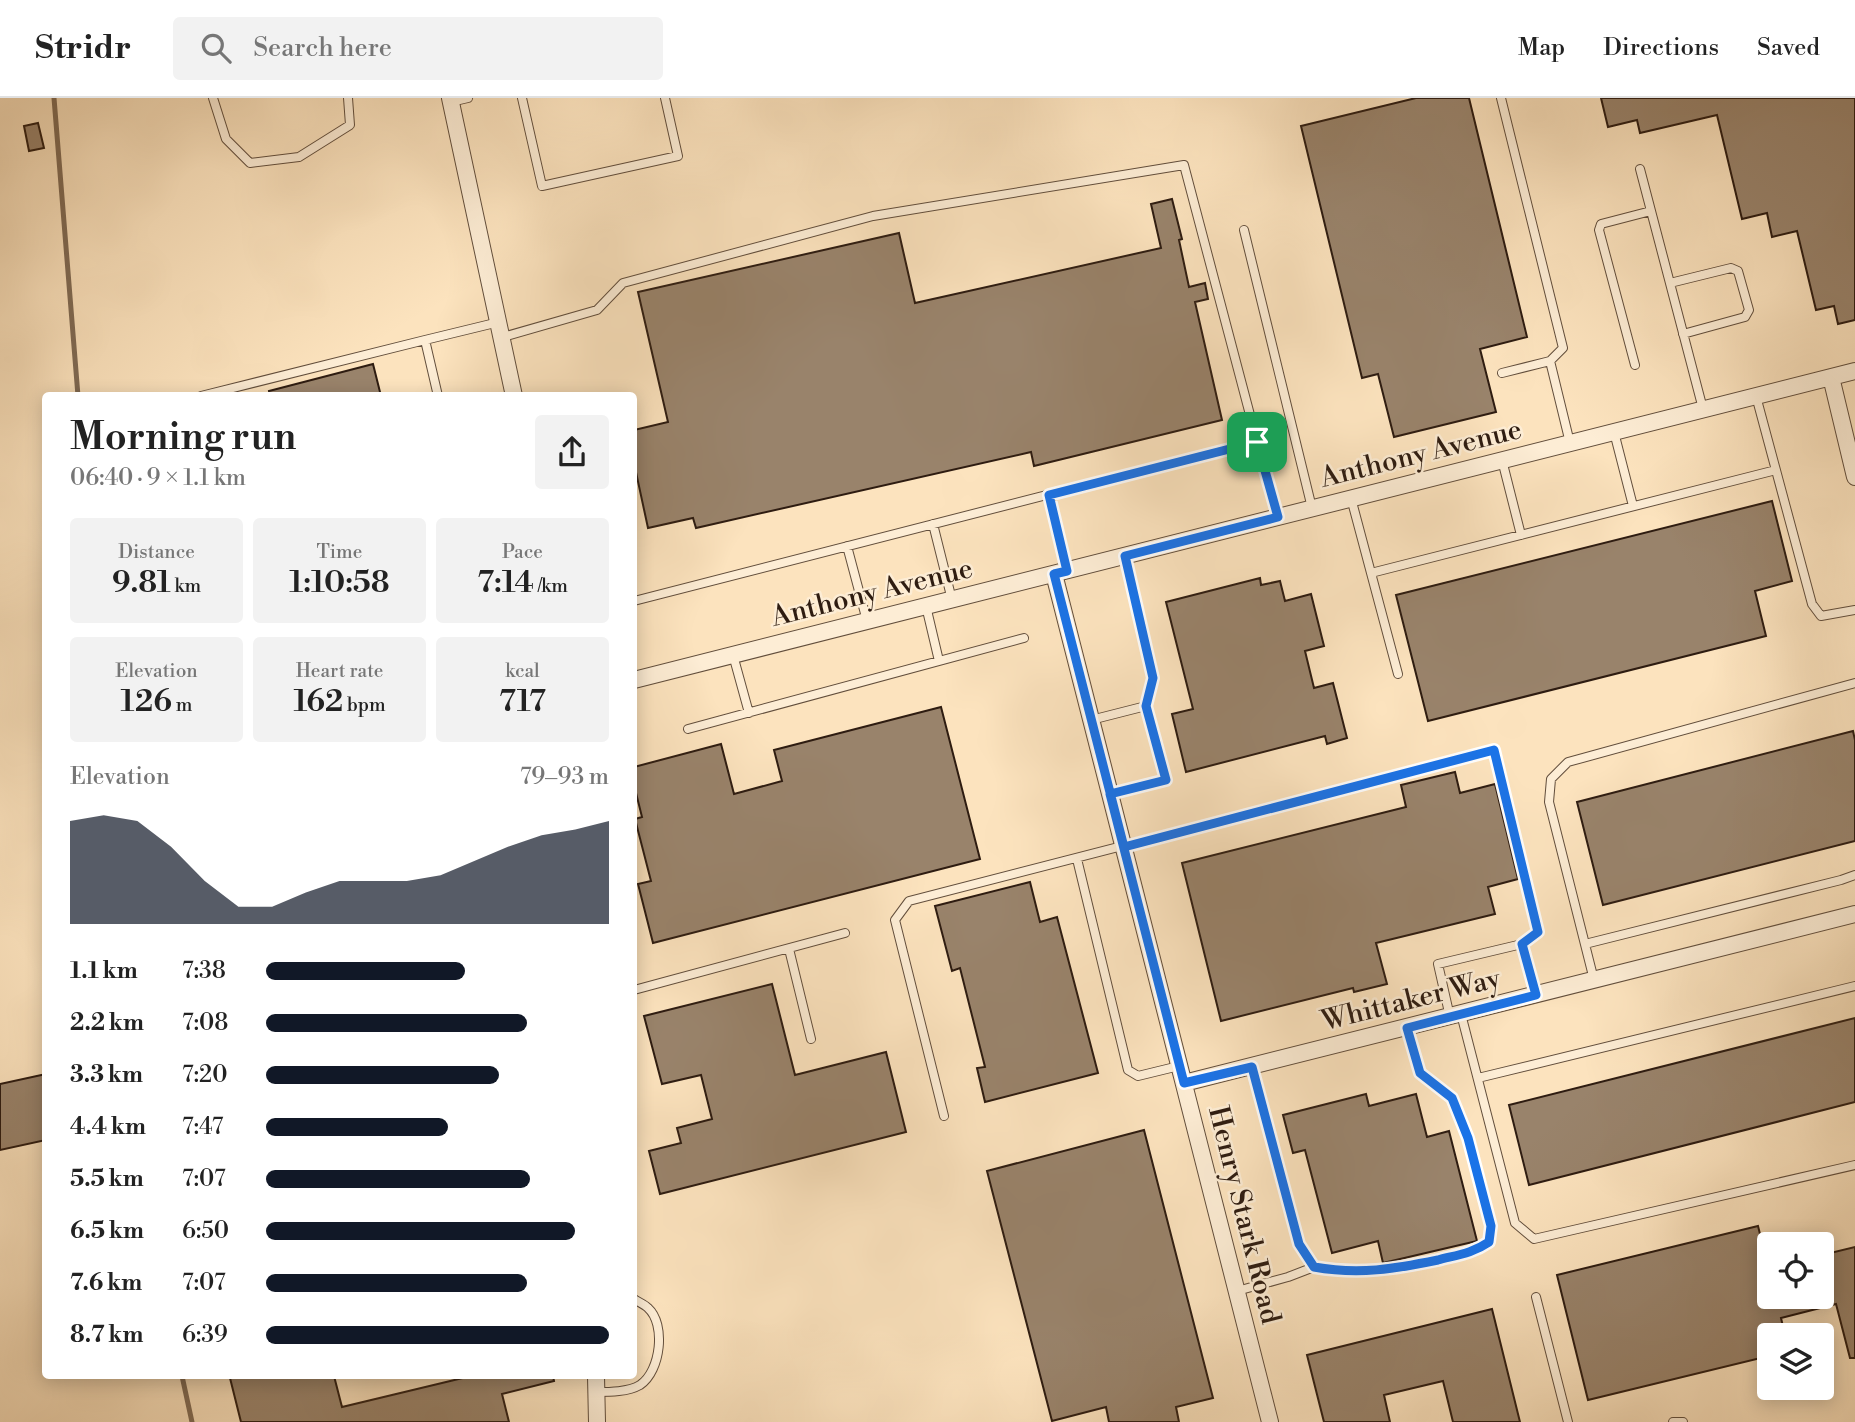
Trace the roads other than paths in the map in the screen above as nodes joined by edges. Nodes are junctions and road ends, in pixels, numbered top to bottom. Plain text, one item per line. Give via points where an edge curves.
1 (214, 98) edge
2 (348, 98) edge
3 (468, 98) edge
4 (522, 98) edge
5 (665, 98) edge
6 (1501, 98) edge
7 (450, 100) edge
8 (1640, 169) dead end
9 (1651, 211) junction
10 (1244, 230) dead end
11 (1670, 284) junction
12 (501, 330) junction
13 (1683, 334) junction
14 (425, 340) junction
15 (1550, 361) junction
16 (1635, 365) dead end
17 (1855, 370) edge
18 (1502, 373) dead end
19 (1831, 377) junction
20 (217, 392) edge
21 (437, 392) edge
22 (513, 392) edge
23 (1756, 396) junction
24 (1703, 409) junction
25 (1614, 432) junction
26 (1850, 435) edge
27 (1257, 442) junction
28 (1570, 443) junction
29 (1502, 460) junction
30 (1776, 470) junction
31 (1855, 477) edge
32 (1049, 495) junction
33 (1351, 498) junction
34 (1633, 506) junction
35 (1312, 509) junction
36 (1278, 517) junction
37 (933, 524) junction
38 (1521, 535) junction
39 (847, 546) junction
40 (1125, 556) junction
41 (1060, 572) junction
42 (1371, 573) junction
43 (637, 600) edge
44 (953, 600) junction
45 (926, 606) junction
46 (1855, 610) edge
47 (867, 621) junction
48 (1024, 638) dead end
49 (733, 655) junction
50 (939, 661) junction
51 (1398, 674) dead end
52 (637, 679) edge
53 (1855, 682) edge
54 (1146, 706) junction
55 (749, 712) junction
56 (1091, 720) junction
57 (688, 729) dead end
58 (1110, 794) junction
59 (1124, 847) junction
60 (1077, 859) junction
61 (1855, 875) edge
62 (1855, 914) edge
63 (845, 933) dead end
64 (1522, 944) junction
65 (1585, 944) junction
66 (789, 949) junction
67 (1594, 980) junction
68 (1855, 986) edge
69 (637, 989) edge
70 (1536, 995) junction
71 (1456, 1016) junction
72 (1407, 1028) junction
73 (811, 1039) dead end
74 (1180, 1066) junction
75 (1252, 1067) junction
76 (1478, 1078) junction
77 (1184, 1083) junction
78 (944, 1116) dead end
79 (1855, 1165) edge
80 (1314, 1267) junction
81 (1236, 1291) junction
82 (1536, 1297) dead end
83 (637, 1301) edge
84 (596, 1379) edge
85 (596, 1392) junction
86 (597, 1422) edge
87 (1270, 1422) edge
88 (1568, 1422) edge
89 (1673, 1422) edge
90 (1682, 1422) edge

1 - 2 lane via 226,139 250,163 299,157 350,125
3 - 7 lane
4 - 5 lane via 542,186 678,156
6 - 15 lane via 1563,348
7 - 12 street
8 - 9 lane
9 - 11 lane
9 - 16 lane via 1601,224 1599,230
10 - 35 lane
11 - 13 lane
11 - 13 lane via 1731,268 1738,271 1749,310 1745,317
12 - 14 lane
12 - 22 street
12 - 27 lane via 597,310 623,283 873,216 1184,165
13 - 24 lane
14 - 20 lane
14 - 21 lane
15 - 18 lane
15 - 28 lane
17 - 19 street, Anthony Avenue
19 - 23 street, Anthony Avenue
19 - 26 street
23 - 24 street, Anthony Avenue
23 - 30 lane
24 - 25 street, Anthony Avenue
25 - 28 street, Anthony Avenue
25 - 34 lane
26 - 31 street
27 - 32 lane
27 - 36 lane
28 - 29 street, Anthony Avenue
29 - 33 street, Anthony Avenue
29 - 38 lane
30 - 34 lane
30 - 46 lane via 1812,604 1821,616
32 - 37 lane
32 - 41 lane
33 - 35 street, Anthony Avenue
33 - 42 lane
34 - 38 lane
35 - 36 street, Anthony Avenue
36 - 40 street, Anthony Avenue
37 - 39 lane
37 - 44 lane
38 - 42 lane
39 - 43 lane
39 - 47 lane
40 - 41 street, Anthony Avenue
40 - 54 lane via 1153,678
41 - 44 street, Anthony Avenue
41 - 56 street, Henry Stark Road
42 - 51 lane
44 - 45 street, Anthony Avenue
45 - 47 street, Anthony Avenue
45 - 50 lane
47 - 49 street, Anthony Avenue
48 - 50 lane
49 - 52 street, Anthony Avenue
49 - 55 lane
50 - 55 lane
53 - 65 lane via 1568,762 1551,779 1549,802
54 - 56 lane
54 - 58 lane via 1166,780
55 - 57 lane
56 - 58 street, Henry Stark Road
58 - 59 street, Henry Stark Road
59 - 60 lane
59 - 64 lane via 1494,750 1538,932
59 - 74 street, Henry Stark Road
60 - 74 lane via 1128,1070 1138,1076
60 - 78 lane via 909,901 895,920
61 - 65 lane
62 - 67 street, Whittaker Way
63 - 66 lane
64 - 70 lane
64 - 71 lane via 1438,964
65 - 67 lane
66 - 69 lane
66 - 73 lane
67 - 70 street, Whittaker Way
68 - 76 lane
70 - 71 street, Whittaker Way
71 - 72 street, Whittaker Way
71 - 76 lane
72 - 75 street, Whittaker Way
72 - 80 lane via 1420,1073 1452,1098 1468,1138 1491,1226 1489,1242 1475,1251 1393,1270 1344,1272
74 - 77 street, Henry Stark Road
75 - 77 street, Whittaker Way
75 - 80 lane via 1299,1244
76 - 79 lane via 1515,1223 1534,1239
77 - 81 street, Henry Stark Road
80 - 81 lane
81 - 87 street, Henry Stark Road
82 - 88 lane
83 - 85 lane via 649,1308 657,1325 658,1353 651,1373 640,1385
84 - 85 street
85 - 86 street
89 - 90 lane

